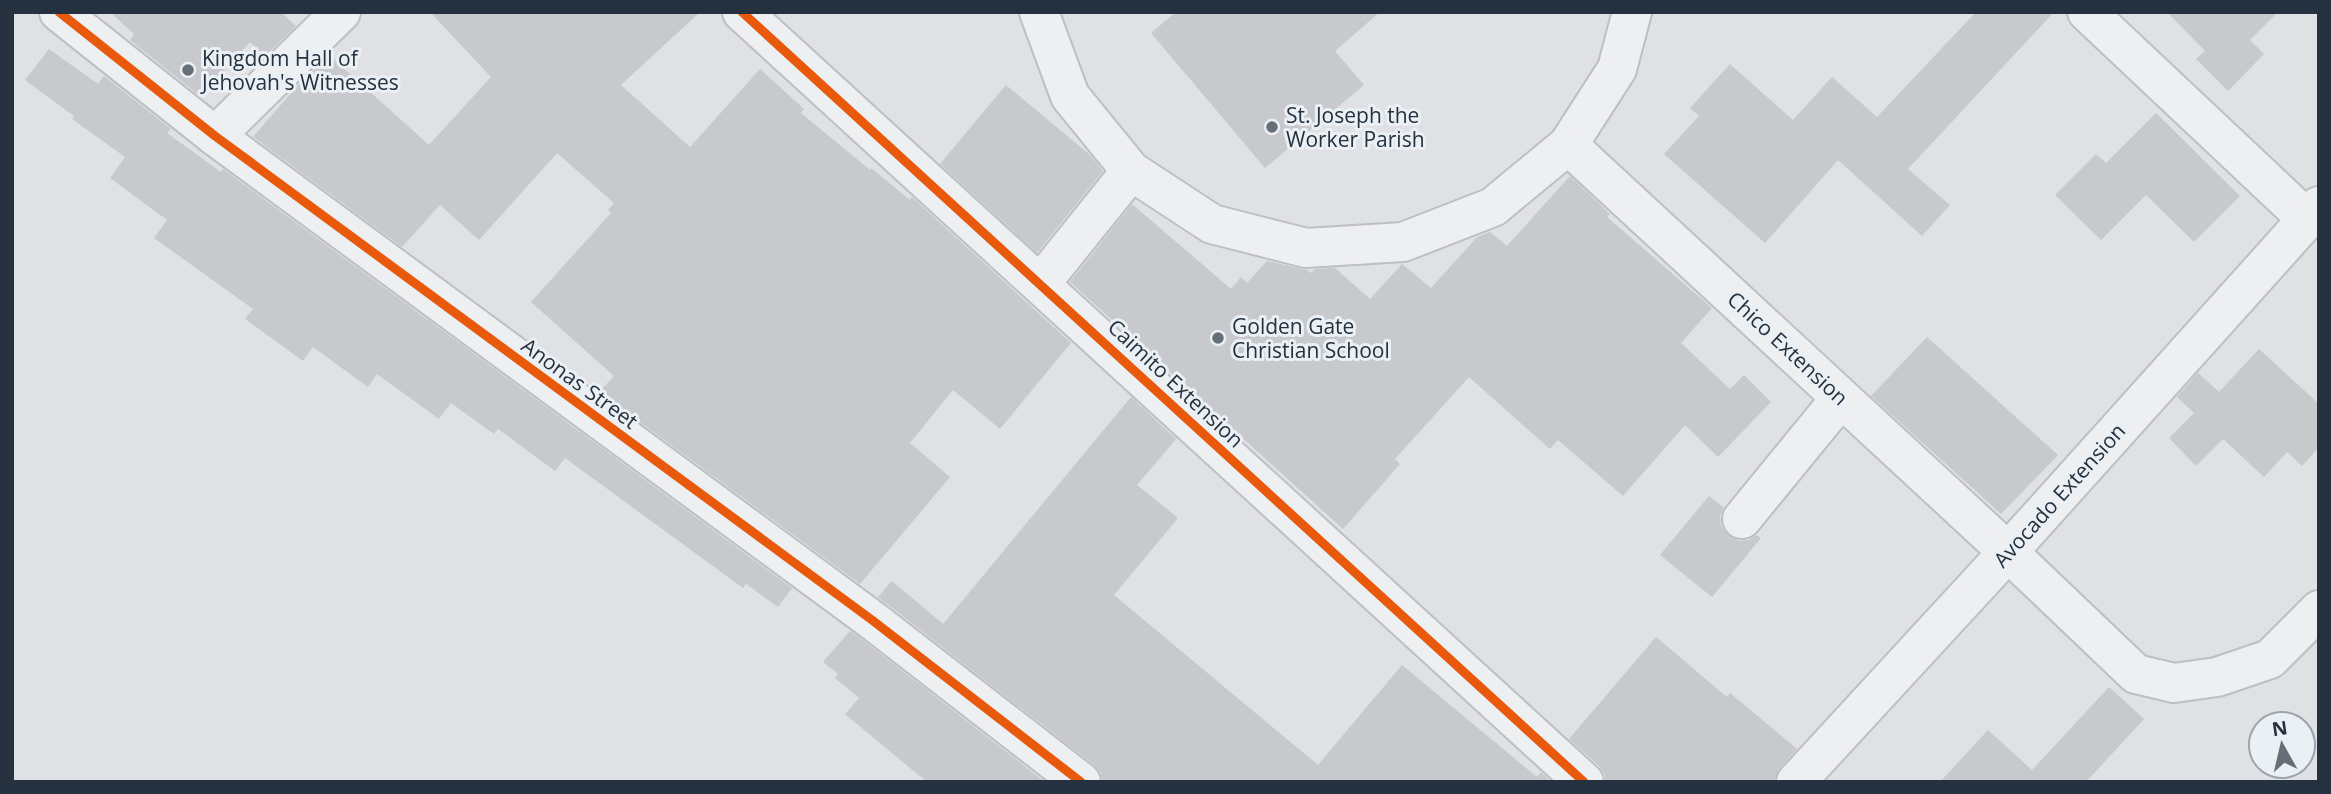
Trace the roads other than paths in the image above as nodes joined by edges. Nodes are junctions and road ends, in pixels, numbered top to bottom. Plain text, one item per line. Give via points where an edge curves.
1 (59, 12) edge
2 (341, 12) edge
3 (742, 12) edge
4 (1039, 12) edge
5 (1632, 12) edge
6 (2087, 12) edge
7 (215, 136) junction
8 (1567, 145) junction
9 (1131, 171) junction
10 (2313, 213) edge
11 (1041, 283) junction
12 (1841, 398) junction
13 (1742, 519) dead end
14 (2008, 552) junction
15 (2319, 610) edge
16 (1081, 782) edge
17 (1584, 782) edge
18 (1796, 782) edge

1 - 7 street, Anonas Street
2 - 7 street
3 - 11 street, Caimito Extension
4 - 9 street via 1070,96
5 - 8 street via 1617,69
6 - 10 street
7 - 16 street, Anonas Street via 872,620
8 - 9 street via 1493,207 1403,242 1306,248 1212,223
8 - 12 street, Chico Extension
9 - 11 street
10 - 14 street, Avocado Extension
11 - 17 street, Caimito Extension
12 - 13 street
12 - 14 street, Chico Extension
14 - 15 street, Chico Extension via 2136,674 2174,683 2217,677 2270,659
14 - 18 street, Avocado Extension

